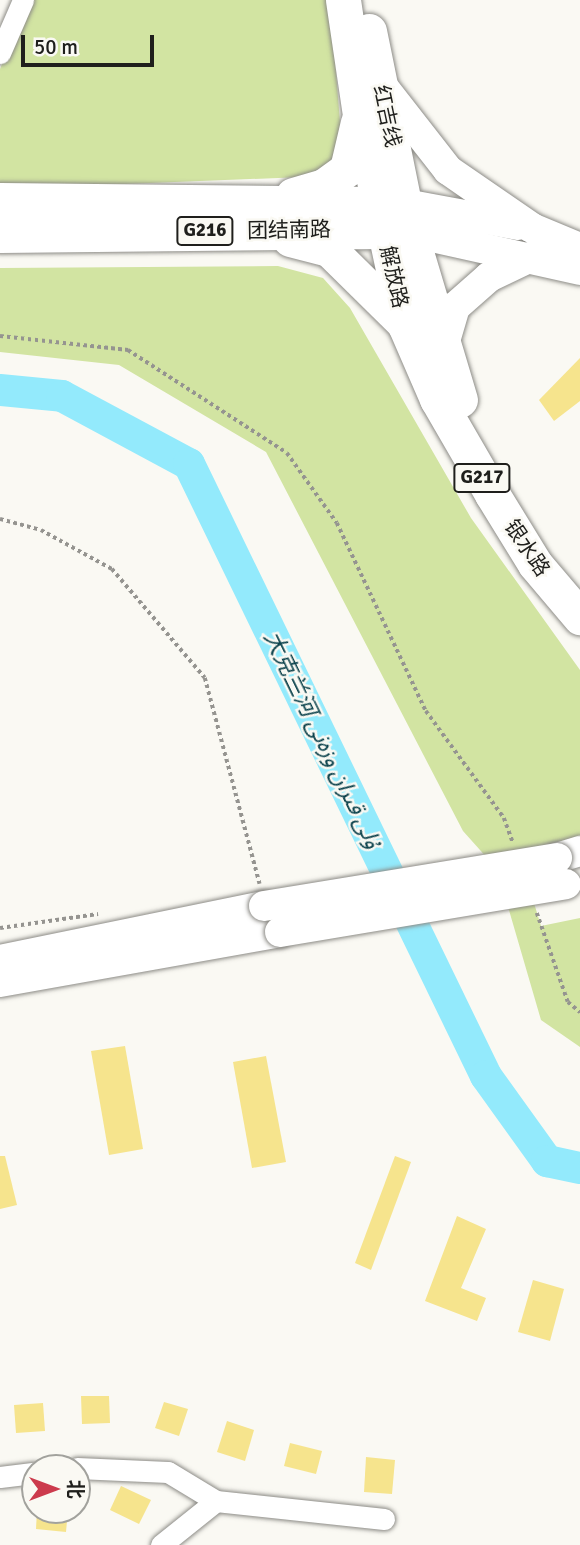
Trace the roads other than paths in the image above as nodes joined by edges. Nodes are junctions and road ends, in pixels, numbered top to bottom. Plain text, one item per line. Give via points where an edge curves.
1 (23, 0) edge
2 (343, 0) edge
3 (363, 0) edge
4 (0, 53) edge
5 (380, 82) junction
6 (360, 115) junction
7 (0, 200) edge
8 (274, 201) junction
9 (394, 217) junction
10 (256, 231) junction
11 (0, 234) edge
12 (534, 242) junction
13 (580, 248) edge
14 (580, 270) edge
15 (405, 325) junction
16 (443, 348) junction
17 (580, 589) edge
18 (580, 617) edge
19 (571, 868) edge
20 (0, 960) edge
21 (0, 982) edge
22 (91, 1469) edge
23 (21, 1475) edge
24 (0, 1477) edge
25 (216, 1501) junction
26 (384, 1519) dead end
27 (161, 1545) edge

1 - 4 street
2 - 6 highway, 红吉线
3 - 5 highway, 红吉线
5 - 9 highway, 红吉线
5 - 12 main road via 448,170
6 - 8 highway via 347,169 324,187
6 - 9 highway, 红吉线
7 - 8 highway, 团结南路 / G216
8 - 9 highway, 团结南路 / G216
9 - 10 highway, 团结南路 / G216
9 - 12 main road
9 - 15 highway, 解放路 / G217
9 - 16 highway, G217
10 - 11 highway, 团结南路 / G216
10 - 15 highway via 329,249
12 - 13 main road
12 - 14 main road
12 - 16 main road via 455,307
15 - 18 highway, 银水路 / G217 via 436,399 492,494 535,564
16 - 17 highway, 银水路 / G217 via 452,384 489,455
19 - 20 main road, bridge via 264,906
19 - 21 main road, bridge via 280,932
22 - 25 street via 168,1472
23 - 24 street
25 - 26 street
25 - 27 street

